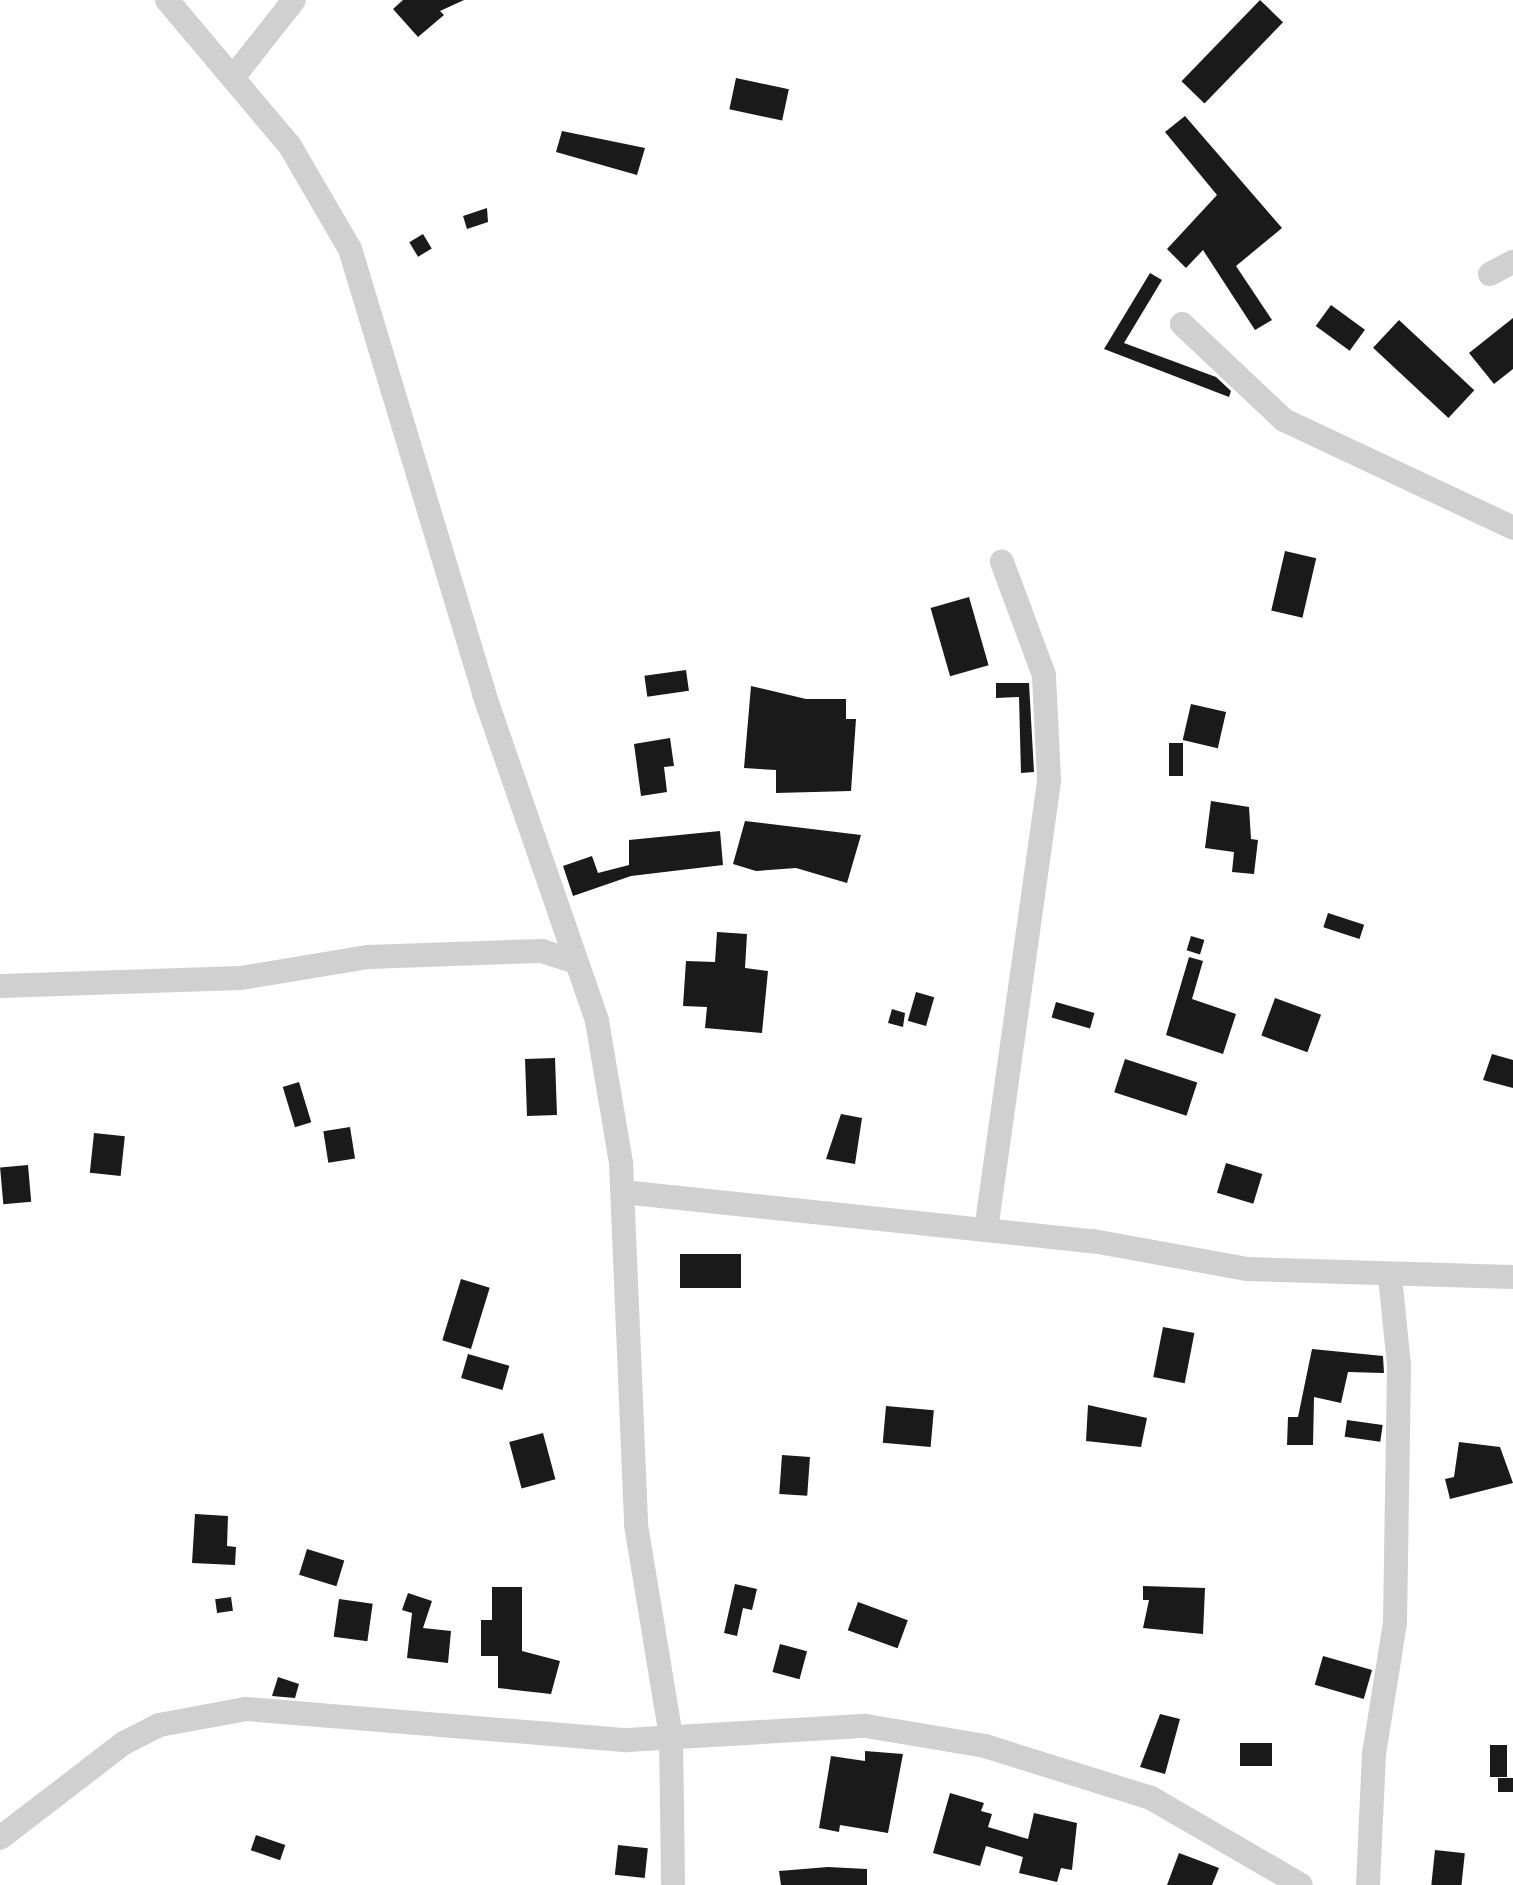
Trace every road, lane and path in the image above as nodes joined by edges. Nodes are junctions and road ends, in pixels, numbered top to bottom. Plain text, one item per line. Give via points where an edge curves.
1 (167, 0) edge
2 (294, 0) edge
3 (235, 75) junction
4 (1513, 262) edge
5 (1490, 274) dead end
6 (1182, 324) dead end
7 (1513, 528) edge
8 (1002, 562) dead end
9 (576, 962) junction
10 (0, 986) edge
11 (623, 1192) junction
12 (986, 1230) junction
13 (1390, 1276) junction
14 (1513, 1277) edge
15 (671, 1737) junction
16 (0, 1838) edge
17 (673, 1885) edge
18 (1301, 1885) edge
19 (1368, 1885) edge

1 - 3 street
2 - 3 street
3 - 9 street via 290,146 350,249 484,694
4 - 5 street
6 - 7 street via 1284,420
8 - 12 street via 1044,675 1049,779
9 - 10 street via 542,951 368,957 242,978
9 - 11 street via 599,1033
11 - 12 street
11 - 15 street via 624,1347 636,1525
12 - 13 street via 1093,1241 1247,1269
13 - 14 street
13 - 19 street via 1399,1365 1395,1623 1374,1755
15 - 16 street via 490,1732 246,1709 205,1715 159,1725 124,1743
15 - 17 street
15 - 18 street via 866,1726 985,1746 1151,1798

